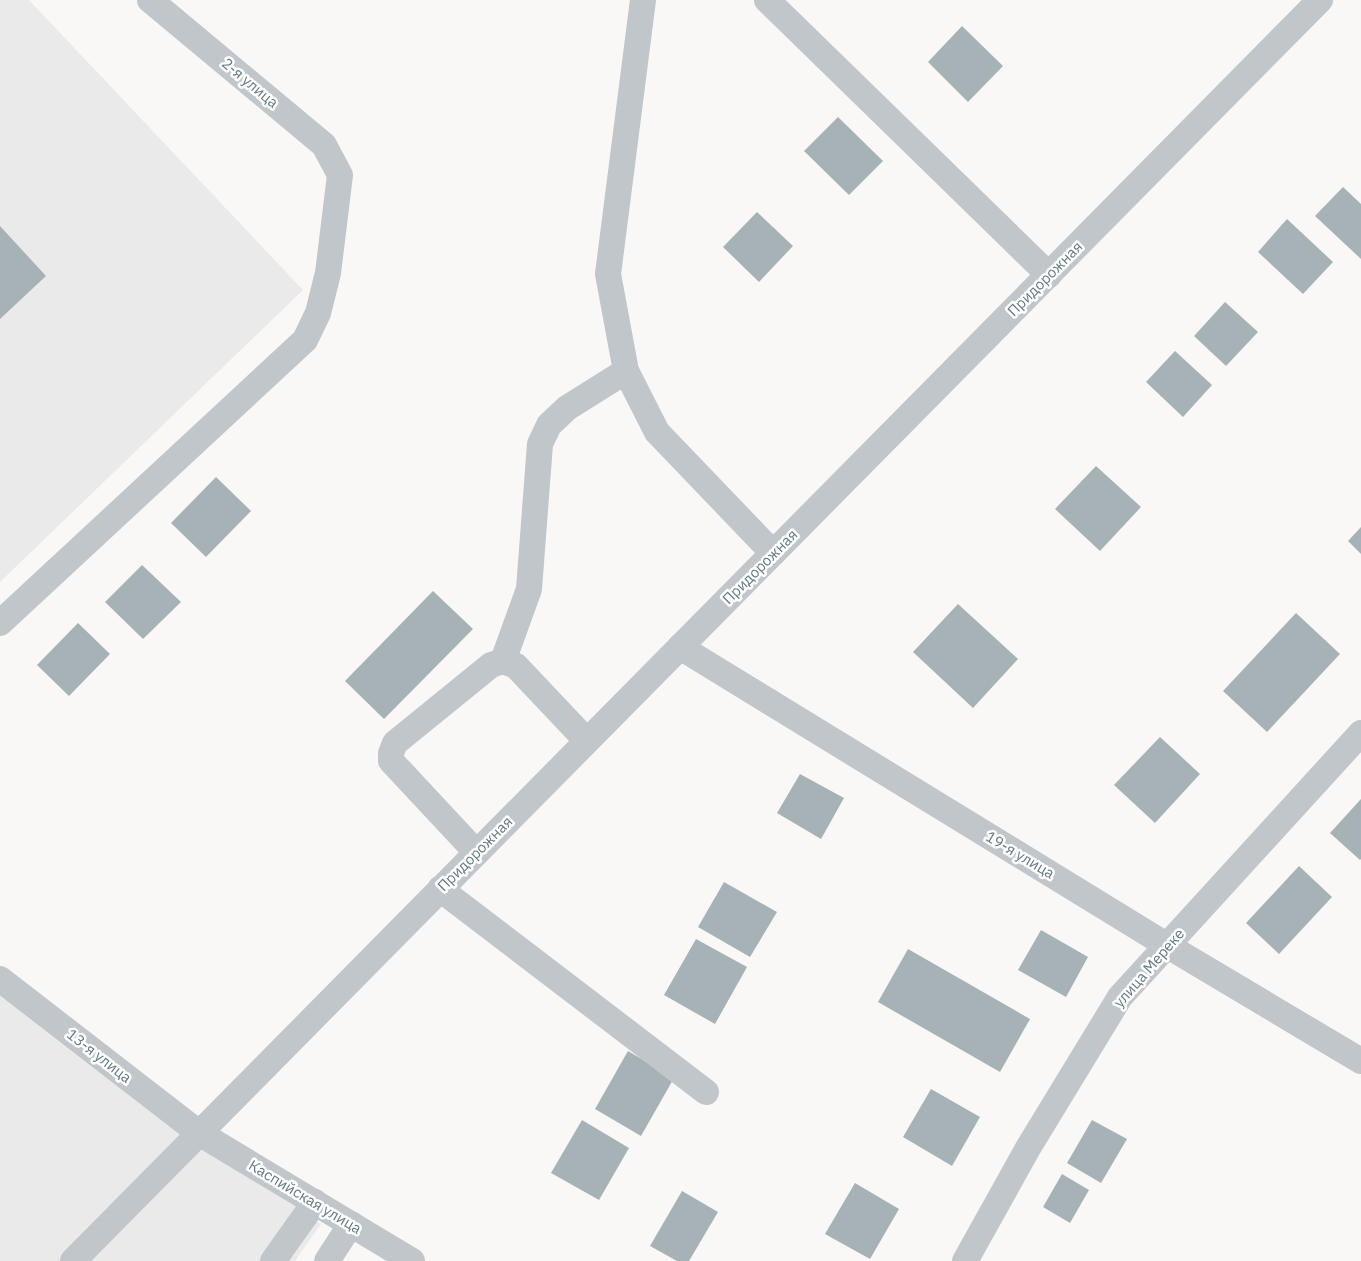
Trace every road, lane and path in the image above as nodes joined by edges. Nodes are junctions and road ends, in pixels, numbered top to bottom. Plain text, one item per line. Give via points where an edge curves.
1 (150, 0) edge
2 (643, 0) edge
3 (767, 0) edge
4 (1320, 0) edge
5 (1049, 275) junction
6 (626, 371) junction
7 (773, 554) junction
8 (0, 624) edge
9 (680, 647) junction
10 (503, 661) junction
11 (1361, 733) edge
12 (586, 740) junction
13 (476, 852) junction
14 (440, 889) junction
15 (1168, 946) junction
16 (0, 978) edge
17 (1361, 1061) edge
18 (706, 1092) dead end
19 (199, 1132) junction
20 (315, 1202) junction
21 (351, 1224) junction
22 (73, 1261) edge
23 (272, 1261) edge
24 (327, 1261) edge
25 (412, 1261) edge
26 (965, 1261) edge

1 - 8 street, 2-я улица via 324,145 340,175 328,273 318,313 305,340
2 - 6 street via 608,274
3 - 5 street
4 - 5 street, Придорожная
5 - 7 street, Придорожная
6 - 7 street via 657,432
6 - 10 street via 567,408 549,425 540,444 529,589
7 - 9 street, Придорожная
9 - 12 street, Придорожная
9 - 15 street, 19-я улица
10 - 12 street via 516,666
10 - 13 street via 491,665 395,743 391,753 391,761
11 - 15 street, улица Мереке
12 - 13 street, Придорожная
13 - 14 street, Придорожная
14 - 18 street
14 - 19 street, Придорожная
15 - 17 street, 19-я улица
15 - 26 street, улица Мереке via 1120,997 1028,1148
16 - 19 street, 13-я улица
19 - 20 street, Каспийская улица
19 - 22 street, Придорожная
20 - 21 street, Каспийская улица
20 - 23 street
21 - 24 street
21 - 25 street, Каспийская улица

